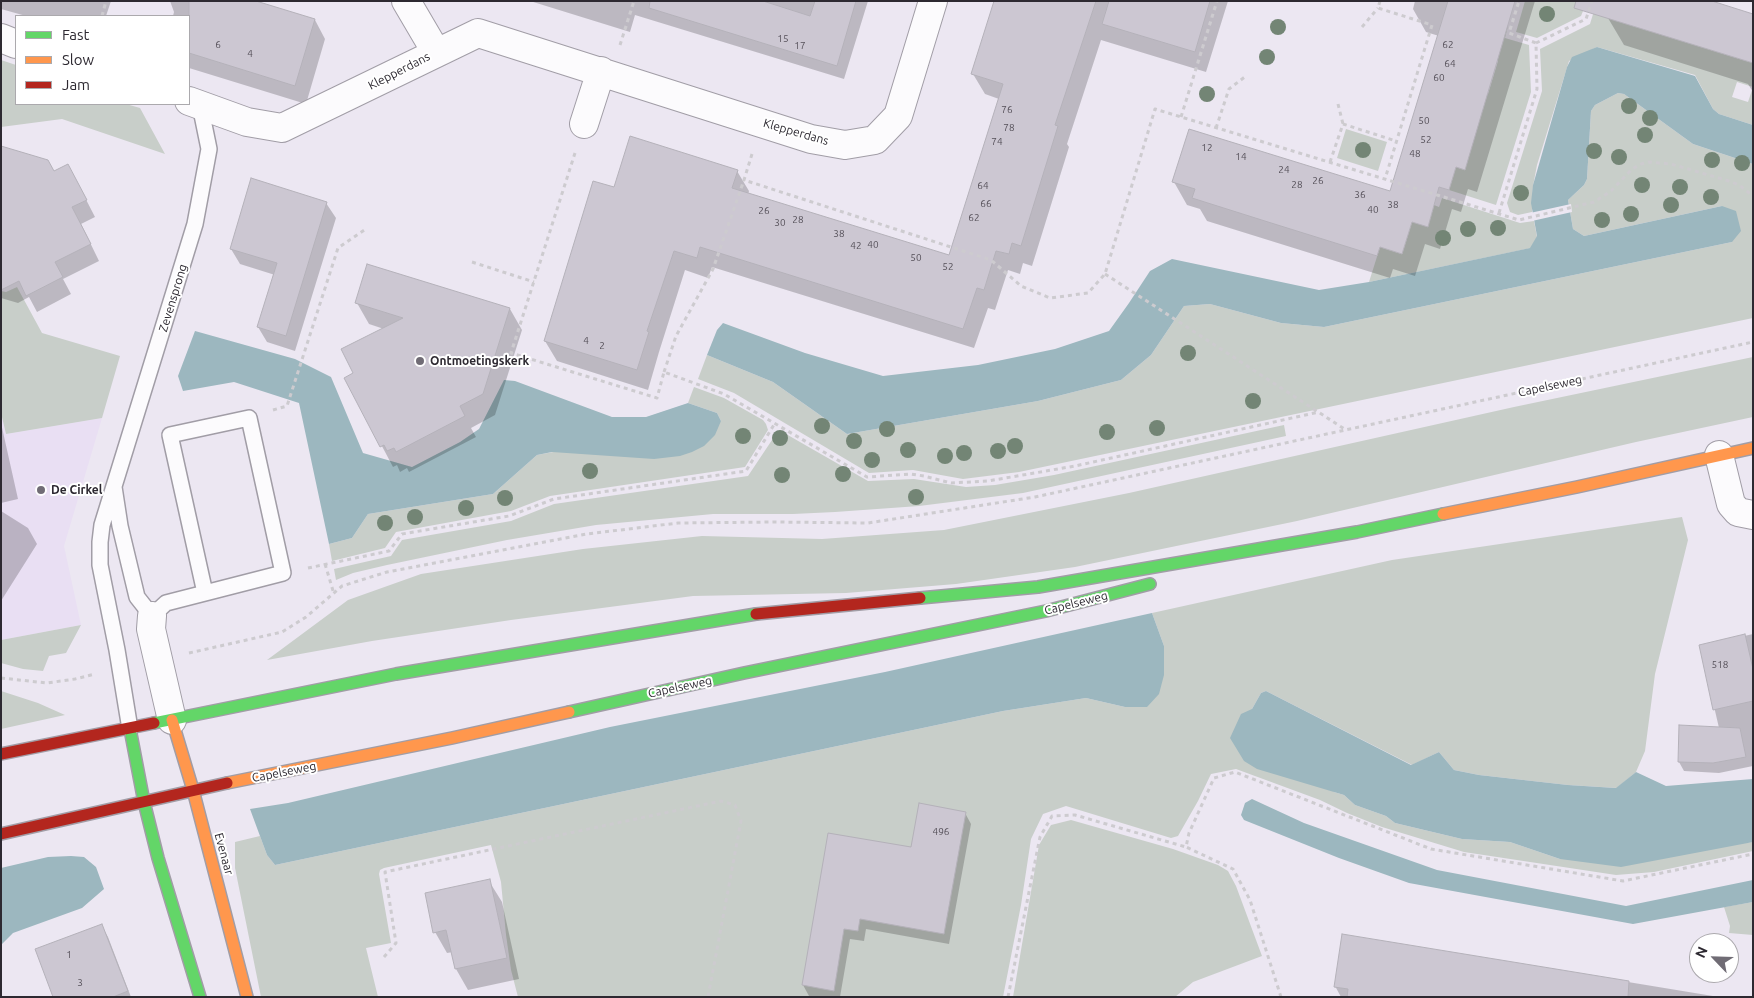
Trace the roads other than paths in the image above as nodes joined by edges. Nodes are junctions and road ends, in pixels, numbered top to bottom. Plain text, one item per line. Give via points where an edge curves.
1 (406, 1) edge
2 (933, 1) edge
3 (1, 38) edge
4 (15, 44) edge
5 (436, 52) junction
6 (606, 73) junction
7 (195, 103) edge
8 (584, 124) road end
9 (1753, 448) edge
10 (1718, 456) junction
11 (114, 487) junction
12 (1753, 515) edge
13 (1357, 532) junction
14 (1215, 568) dead end
15 (1159, 582) dead end
16 (205, 593) junction
17 (152, 616) junction
18 (172, 720) junction
19 (130, 729) junction
20 (1, 754) edge
21 (193, 790) junction
22 (144, 802) junction
23 (1, 834) edge
24 (200, 997) edge
25 (248, 997) edge

1 - 5 street
2 - 6 street, Klepperdans via 898,116 875,140 845,145 811,139
3 - 4 street
5 - 6 street, Klepperdans via 478,33
5 - 7 street, Klepperdans via 282,128 247,122
6 - 8 street
7 - 11 lane, Zevensprong via 209,149 195,224
9 - 10 main road, Capelseweg
10 - 12 street via 1730,504 1738,512
10 - 13 main road, Capelseweg
11 - 17 lane, Zevensprong via 137,597
11 - 19 lane, Zevensprong via 102,525 100,565
13 - 14 main road, Capelseweg
13 - 18 main road, Capelseweg via 1038,587 742,615 396,674
15 - 21 main road, Capelseweg via 1046,611
16 - 16 lane via 283,573 249,418 170,435
16 - 17 lane via 166,603
17 - 18 street via 151,629
18 - 19 main road, Capelseweg
18 - 21 main road, Evenaar
19 - 20 main road, Capelseweg
19 - 22 main road
21 - 22 main road, Capelseweg
21 - 25 main road, Evenaar
22 - 23 main road, Capelseweg
22 - 24 main road

